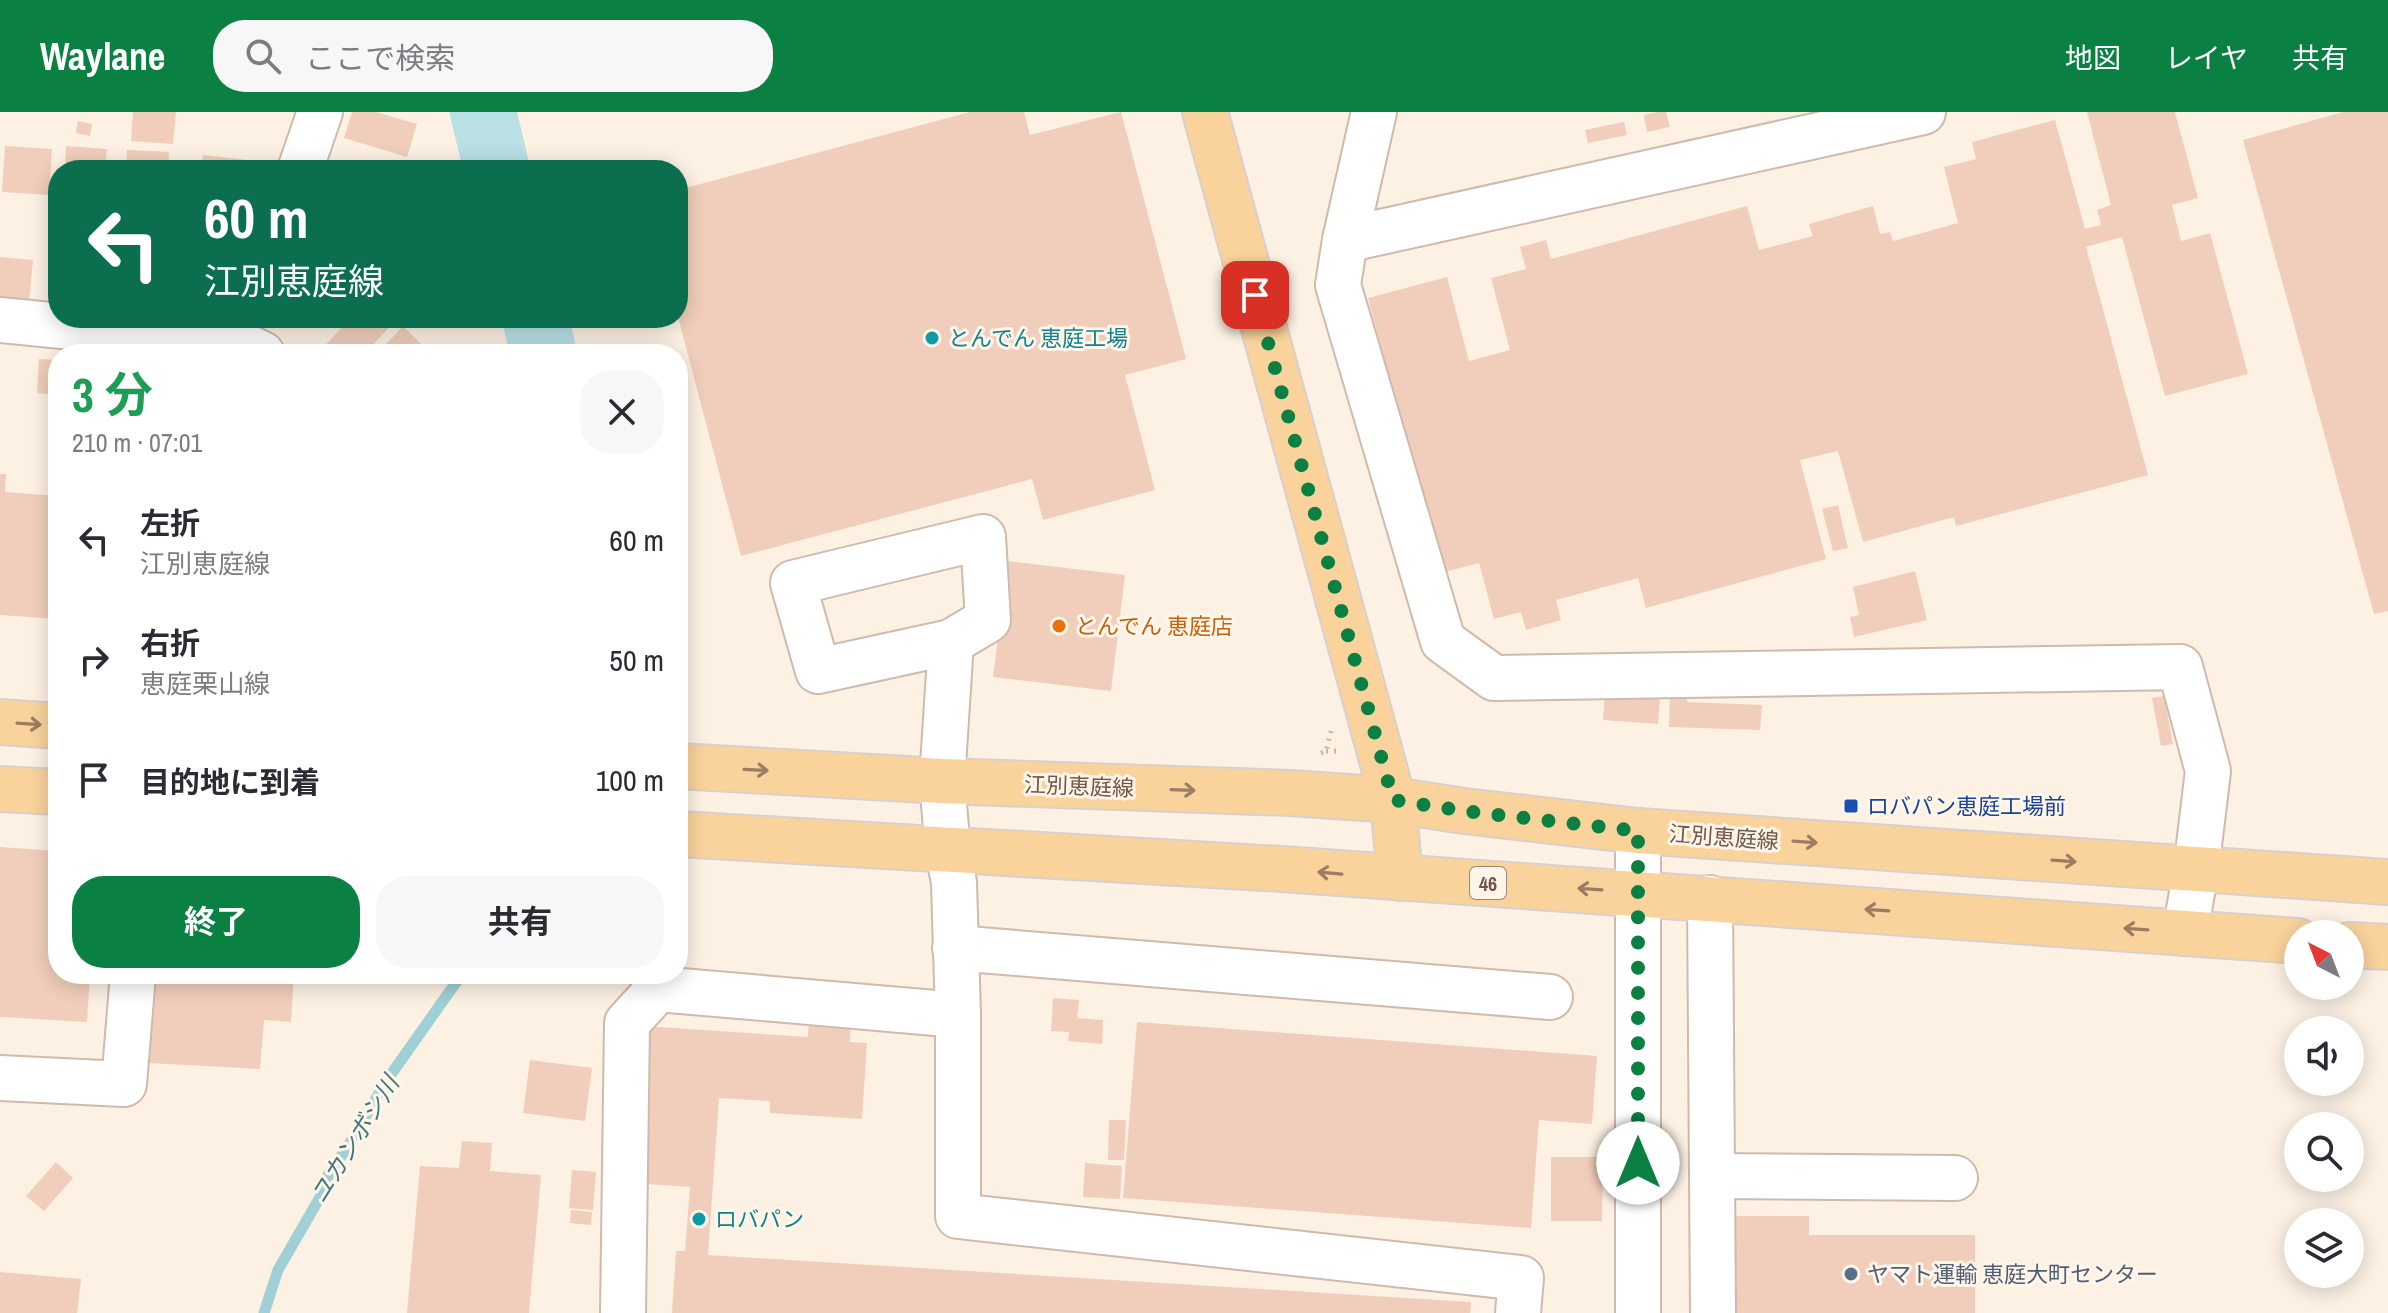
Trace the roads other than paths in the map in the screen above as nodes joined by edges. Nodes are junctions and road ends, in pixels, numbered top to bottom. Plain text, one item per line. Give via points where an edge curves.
1 (320, 112) edge
2 (1205, 112) edge
3 (1374, 112) edge
4 (1923, 112) edge
5 (303, 160) edge
6 (1345, 240) junction
7 (0, 320) edge
8 (48, 324) edge
9 (106, 328) edge
10 (252, 339) edge
11 (951, 642) dead end
12 (0, 722) edge
13 (48, 725) edge
14 (688, 767) edge
15 (942, 781) junction
16 (0, 789) edge
17 (48, 791) edge
18 (1393, 800) junction
19 (1638, 831) junction
20 (688, 835) edge
21 (948, 851) junction
22 (2196, 870) junction
23 (1400, 878) junction
24 (2388, 882) edge
25 (1640, 893) junction
26 (1710, 898) junction
27 (2185, 933) junction
28 (2284, 940) edge
29 (2364, 946) edge
30 (2388, 947) edge
31 (955, 948) junction
32 (132, 984) edge
33 (1550, 997) dead end
34 (958, 1015) junction
35 (0, 1078) edge
36 (1712, 1176) junction
37 (1955, 1178) dead end
38 (623, 1313) edge
39 (1518, 1313) edge
40 (1638, 1313) edge
41 (1713, 1313) edge

1 - 5 street
2 - 18 main road
3 - 6 street
4 - 6 street
6 - 22 street via 1338,285 1443,641 1494,678 2180,667 2208,771
7 - 8 street
9 - 10 street
11 - 15 street
12 -> 13 main road
14 -> 15 main road, 江別恵庭線
15 -> 18 main road, 江別恵庭線
15 - 21 street
16 - 17 main road
18 - 19 main road, 江別恵庭線
18 - 23 main road
19 -> 22 main road, 江別恵庭線
19 - 25 street
20 - 21 main road, 46
23 -> 21 main road, 46
21 - 31 street
22 - 24 main road, 江別恵庭線
22 - 27 street
25 -> 23 main road, 46
25 - 26 main road, 46
25 - 40 street
27 -> 26 main road, 46
26 - 36 street
27 - 28 main road, 46
29 - 30 main road
31 - 33 street
31 - 34 street
32 - 35 street via 124,1084
34 - 38 street via 658,989 627,1023
34 - 39 street via 958,1216 1521,1278
36 - 37 street
36 - 41 street

